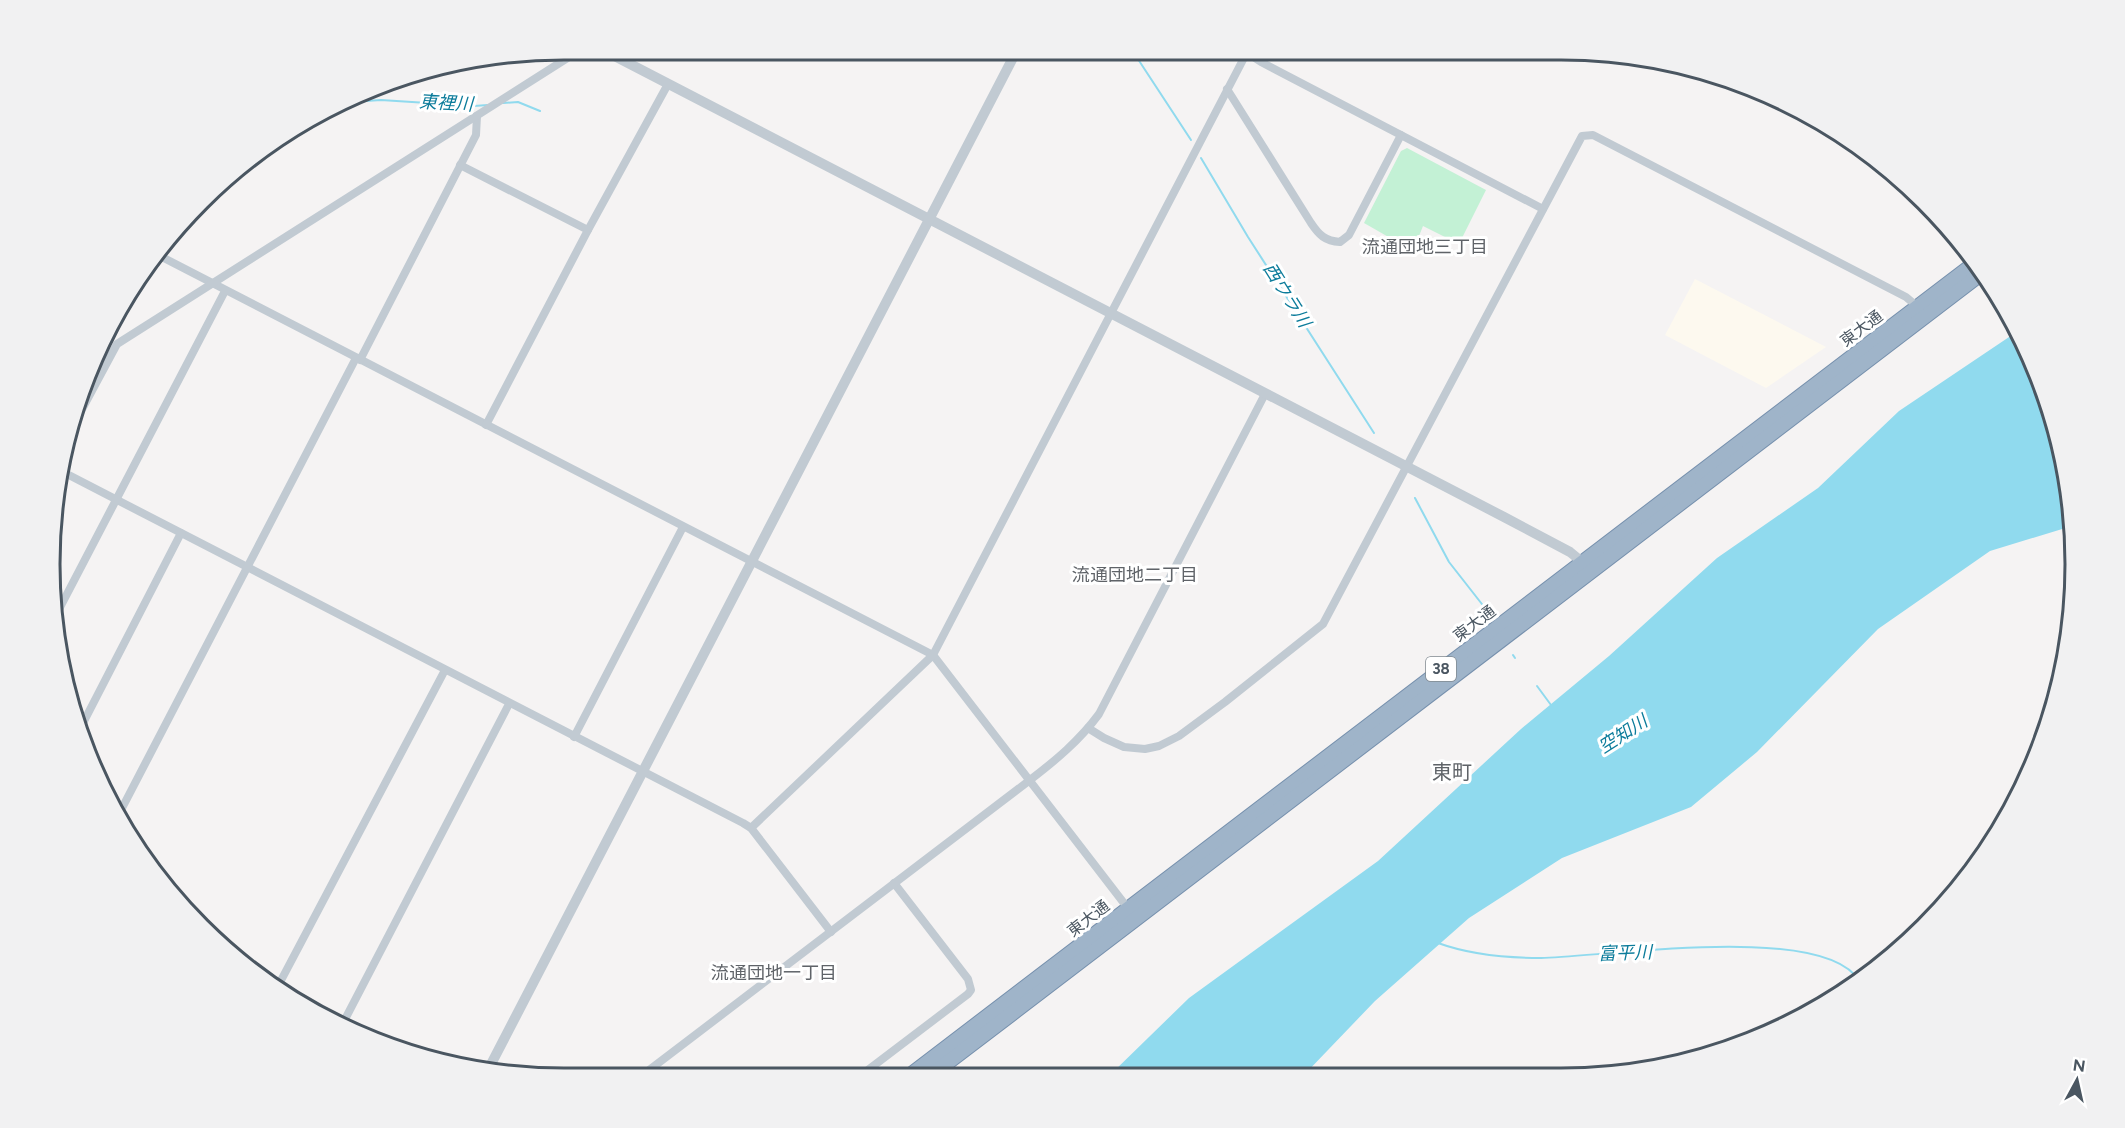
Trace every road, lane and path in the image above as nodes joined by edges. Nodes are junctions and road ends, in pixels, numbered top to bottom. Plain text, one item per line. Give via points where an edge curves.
1 (564, 60) edge
2 (622, 60) edge
3 (1012, 60) edge
4 (1241, 60) edge
5 (1260, 60) edge
6 (668, 84) junction
7 (1227, 89) junction
8 (477, 116) junction
9 (1401, 135) junction
10 (460, 165) junction
11 (1543, 209) junction
12 (930, 219) junction
13 (588, 230) junction
14 (164, 257) edge
15 (1969, 268) edge
16 (1975, 277) edge
17 (212, 284) junction
18 (225, 291) junction
19 (1921, 310) junction
20 (1111, 313) junction
21 (358, 359) junction
22 (1265, 394) junction
23 (89, 396) edge
24 (486, 426) junction
25 (1408, 467) junction
26 (68, 475) edge
27 (116, 500) junction
28 (683, 527) junction
29 (181, 533) junction
30 (752, 562) junction
31 (1587, 566) junction
32 (246, 567) junction
33 (62, 604) edge
34 (933, 655) junction
35 (445, 670) junction
36 (509, 704) junction
37 (85, 719) edge
38 (1089, 728) junction
39 (574, 737) junction
40 (643, 772) junction
41 (1030, 780) junction
42 (123, 807) edge
43 (751, 828) junction
44 (894, 883) junction
45 (1132, 913) junction
46 (831, 932) junction
47 (281, 981) edge
48 (346, 1018) edge
49 (492, 1063) edge
50 (658, 1068) edge
51 (871, 1068) edge
52 (920, 1068) edge
53 (940, 1068) edge

1 - 8 street
2 - 6 street
3 - 12 street
4 - 7 street
5 - 9 street
6 - 12 street
6 - 13 street
7 - 9 street via 1311,223 1321,237 1331,241 1340,242 1349,235
7 - 20 street
8 - 10 street via 476,135
8 - 17 street
9 - 11 street
10 - 13 street
10 - 21 street
11 - 19 street via 1582,136 1593,135 1906,297
11 - 25 street
12 - 20 street
12 - 30 street
13 - 24 street
14 - 17 street
15 - 19 highway, 東大通 / 38
16 - 19 highway, 東大通 / 38
17 - 18 street
17 - 23 street via 117,344
18 - 21 street
18 - 27 street
19 - 31 highway, 東大通 / 38
20 - 22 street
20 - 34 street
21 - 24 street
21 - 32 street
22 - 25 street
22 - 38 street
24 - 28 street
25 - 31 street via 1570,552
25 - 38 street via 1329,615 1308,637 1216,709 1159,746 1124,747
26 - 27 street
27 - 29 street
27 - 33 street
28 - 30 street
28 - 39 street
29 - 32 street
29 - 37 street
30 - 34 street
30 - 40 street
31 - 45 highway, 東大通 / 38
32 - 35 street
32 - 42 street
34 - 41 street
34 - 43 street
35 - 36 street
35 - 47 street
36 - 39 street
36 - 48 street
38 - 41 street
39 - 40 street
40 - 43 street
40 - 49 street
41 - 44 street
41 - 45 street
43 - 46 street
44 - 46 street
44 - 51 street via 968,979 971,990
45 - 52 highway, 東大通 / 38
45 - 53 highway, 東大通 / 38
46 - 50 street

